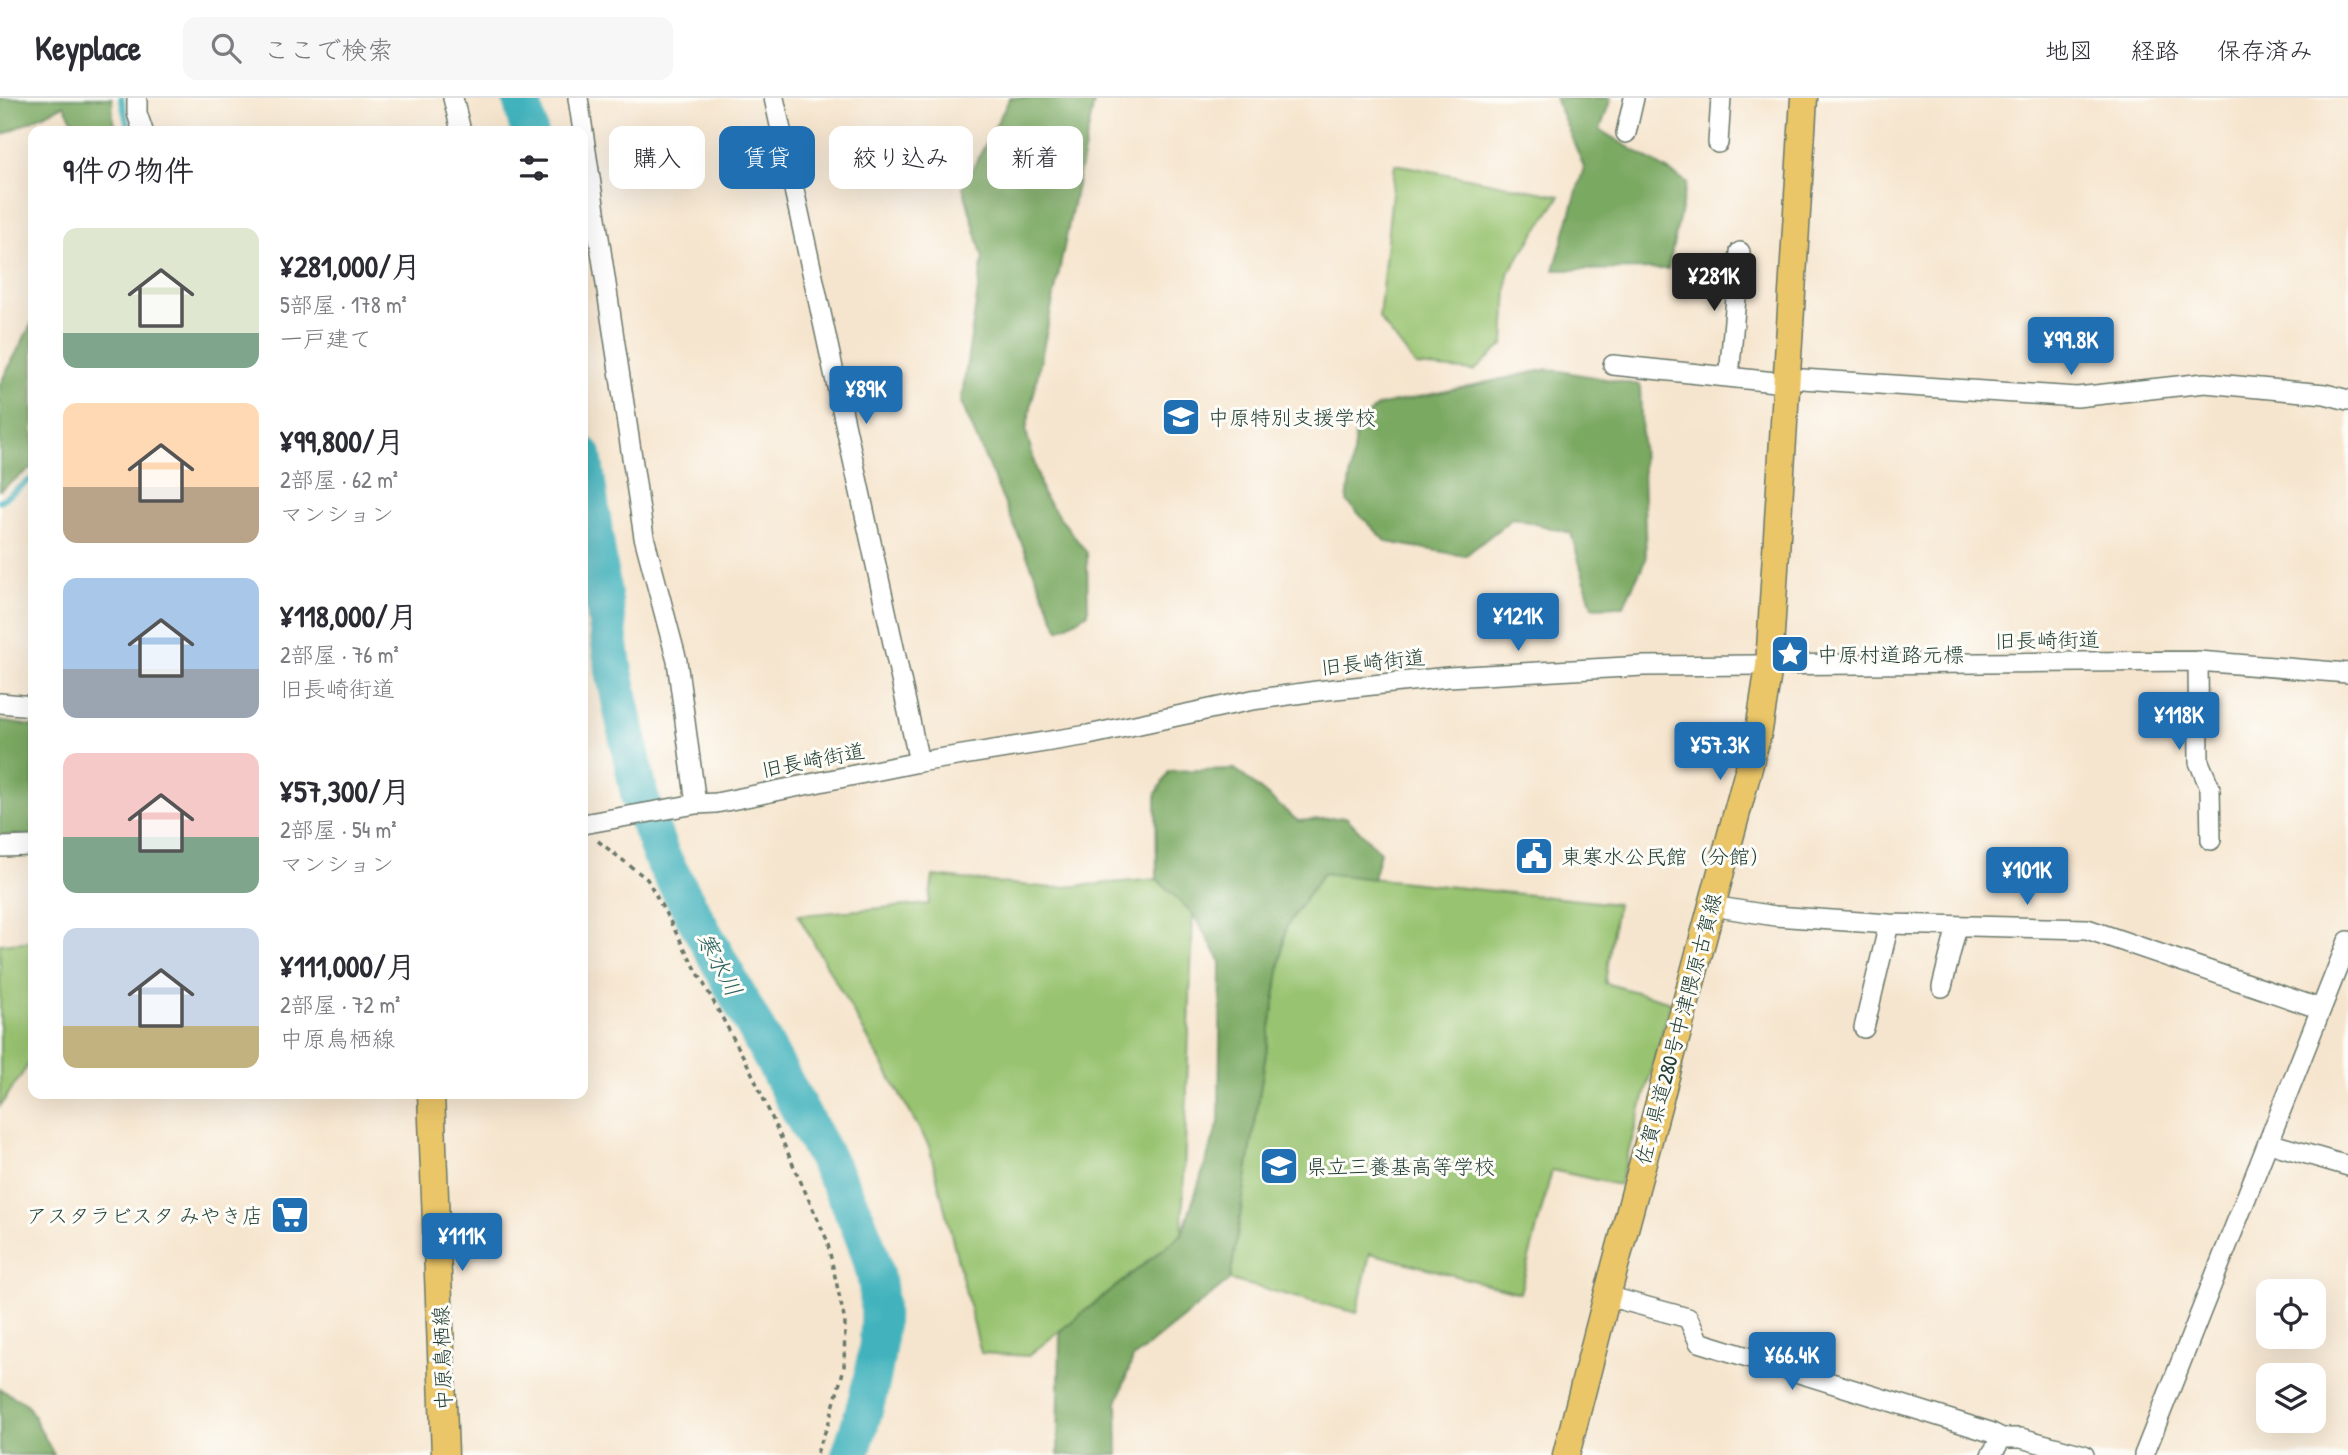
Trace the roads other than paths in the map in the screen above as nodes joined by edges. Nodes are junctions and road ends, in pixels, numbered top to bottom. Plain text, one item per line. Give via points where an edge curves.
1 (137, 98) edge
2 (453, 98) edge
3 (578, 98) edge
4 (774, 98) edge
5 (1634, 98) edge
6 (1721, 98) edge
7 (1804, 98) edge
8 (141, 126) edge
9 (460, 126) edge
10 (582, 126) edge
11 (1626, 133) dead end
12 (1718, 143) dead end
13 (588, 165) edge
14 (1740, 252) dead end
15 (1613, 365) dead end
16 (1729, 377) junction
17 (1787, 378) junction
18 (2348, 400) edge
19 (2198, 661) junction
20 (1769, 666) junction
21 (2348, 672) edge
22 (0, 703) edge
23 (28, 706) edge
24 (919, 762) junction
25 (696, 804) junction
26 (588, 831) edge
27 (2211, 840) dead end
28 (28, 846) edge
29 (0, 847) edge
30 (1712, 906) junction
31 (1889, 924) junction
32 (1956, 926) junction
33 (2348, 941) edge
34 (1942, 987) dead end
35 (2321, 1009) junction
36 (1864, 1028) dead end
37 (431, 1099) edge
38 (2269, 1143) junction
39 (2348, 1166) edge
40 (1607, 1296) junction
41 (2002, 1438) junction
42 (445, 1455) edge
43 (1566, 1455) edge
44 (1992, 1455) edge
45 (2084, 1455) edge
46 (2144, 1455) edge

1 - 8 street
2 - 9 street
3 - 10 street
4 - 24 street
5 - 11 street
6 - 12 street
7 - 17 main road, 佐賀県道280号中津隈原古賀線
13 - 25 street via 644,537 677,661
14 - 16 street
15 - 16 street
16 - 17 street via 1775,383
17 - 18 street via 2077,397 2205,383
17 - 20 main road, 佐賀県道280号中津隈原古賀線
19 - 20 street, 旧長崎街道
19 - 21 street, 旧長崎街道
19 - 27 street via 2199,762 2210,788
20 - 24 street, 旧長崎街道 via 1643,666 1448,677 1317,691
20 - 30 main road, 佐賀県道280号中津隈原古賀線 via 1759,730
22 - 23 street
24 - 25 street, 旧長崎街道
25 - 26 street, 旧長崎街道 via 615,820
28 - 29 street
30 - 31 street via 1775,916
30 - 40 main road, 佐賀県道280号中津隈原古賀線
31 - 32 street
31 - 36 street
32 - 34 street
32 - 35 street via 2087,929
33 - 35 street
35 - 38 street
37 - 42 main road, 中原鳥栖線
38 - 39 street
38 - 46 street
40 - 41 street via 1688,1318 1699,1342
40 - 43 main road, 佐賀県道280号中津隈原古賀線
41 - 44 street
41 - 45 street via 2021,1438

